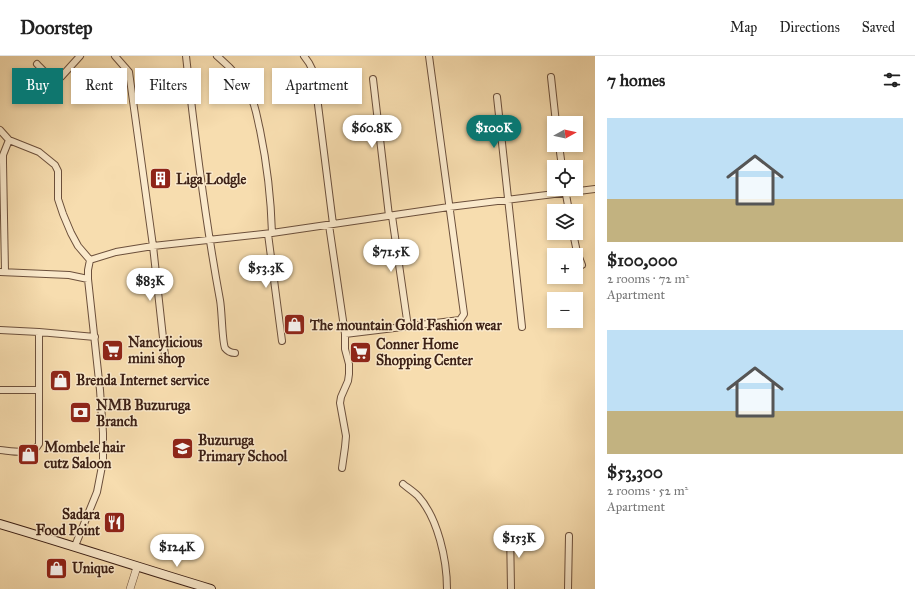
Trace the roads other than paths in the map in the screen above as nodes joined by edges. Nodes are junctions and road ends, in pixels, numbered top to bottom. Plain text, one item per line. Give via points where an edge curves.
1 (80, 56) edge
2 (115, 56) edge
3 (186, 56) edge
4 (216, 56) edge
5 (304, 56) edge
6 (428, 56) edge
7 (37, 64) dead end
8 (551, 77) dead end
9 (373, 79) dead end
10 (497, 97) dead end
11 (555, 116) edge
12 (0, 130) edge
13 (9, 140) junction
14 (595, 189) edge
15 (583, 190) edge
16 (547, 194) edge
17 (508, 200) junction
18 (449, 207) junction
19 (390, 216) junction
20 (331, 225) junction
21 (270, 233) junction
22 (209, 240) junction
23 (153, 246) junction
24 (90, 260) junction
25 (3, 272) edge
26 (88, 279) junction
27 (408, 327) junction
28 (522, 327) dead end
29 (0, 330) edge
30 (39, 332) junction
31 (345, 334) junction
32 (95, 337) junction
33 (282, 341) dead end
34 (236, 353) dead end
35 (165, 356) dead end
36 (0, 390) edge
37 (39, 390) junction
38 (0, 450) edge
39 (342, 468) dead end
40 (403, 484) dead end
41 (0, 524) edge
42 (510, 529) dead end
43 (569, 536) dead end
44 (75, 546) junction
45 (137, 567) junction
46 (130, 589) edge
47 (211, 589) edge
48 (447, 589) edge
49 (511, 589) edge
50 (568, 589) edge

1 - 7 street via 60,77 46,74
2 - 23 street via 129,72
3 - 22 street
4 - 21 street via 246,87 255,106 271,211
5 - 20 street via 314,73
6 - 18 street
8 - 11 street
9 - 19 street
10 - 17 street
12 - 13 street
13 - 24 street via 39,152 57,168 58,199 63,214 78,246
13 - 25 street via 3,156
14 - 15 street
16 - 17 street
17 - 18 street
17 - 28 street
18 - 19 street
18 - 27 street via 464,314 460,320
19 - 20 street
19 - 27 street
20 - 21 street
20 - 31 street
21 - 22 street
21 - 33 street
22 - 23 street
22 - 34 street via 221,307 224,344 227,350
23 - 24 street via 116,252
23 - 35 street
24 - 26 street
25 - 26 street via 69,275
26 - 32 street
27 - 31 street
29 - 30 street
30 - 32 street
30 - 37 street
31 - 39 street via 349,374 340,403 346,436
32 - 44 street via 104,433 103,461 97,492
36 - 37 street
37 - 38 street via 36,448 26,451
40 - 48 street via 417,495 427,508 439,537
41 - 44 main road
42 - 49 street
43 - 50 street
44 - 45 main road
45 - 46 street
45 - 47 main road

